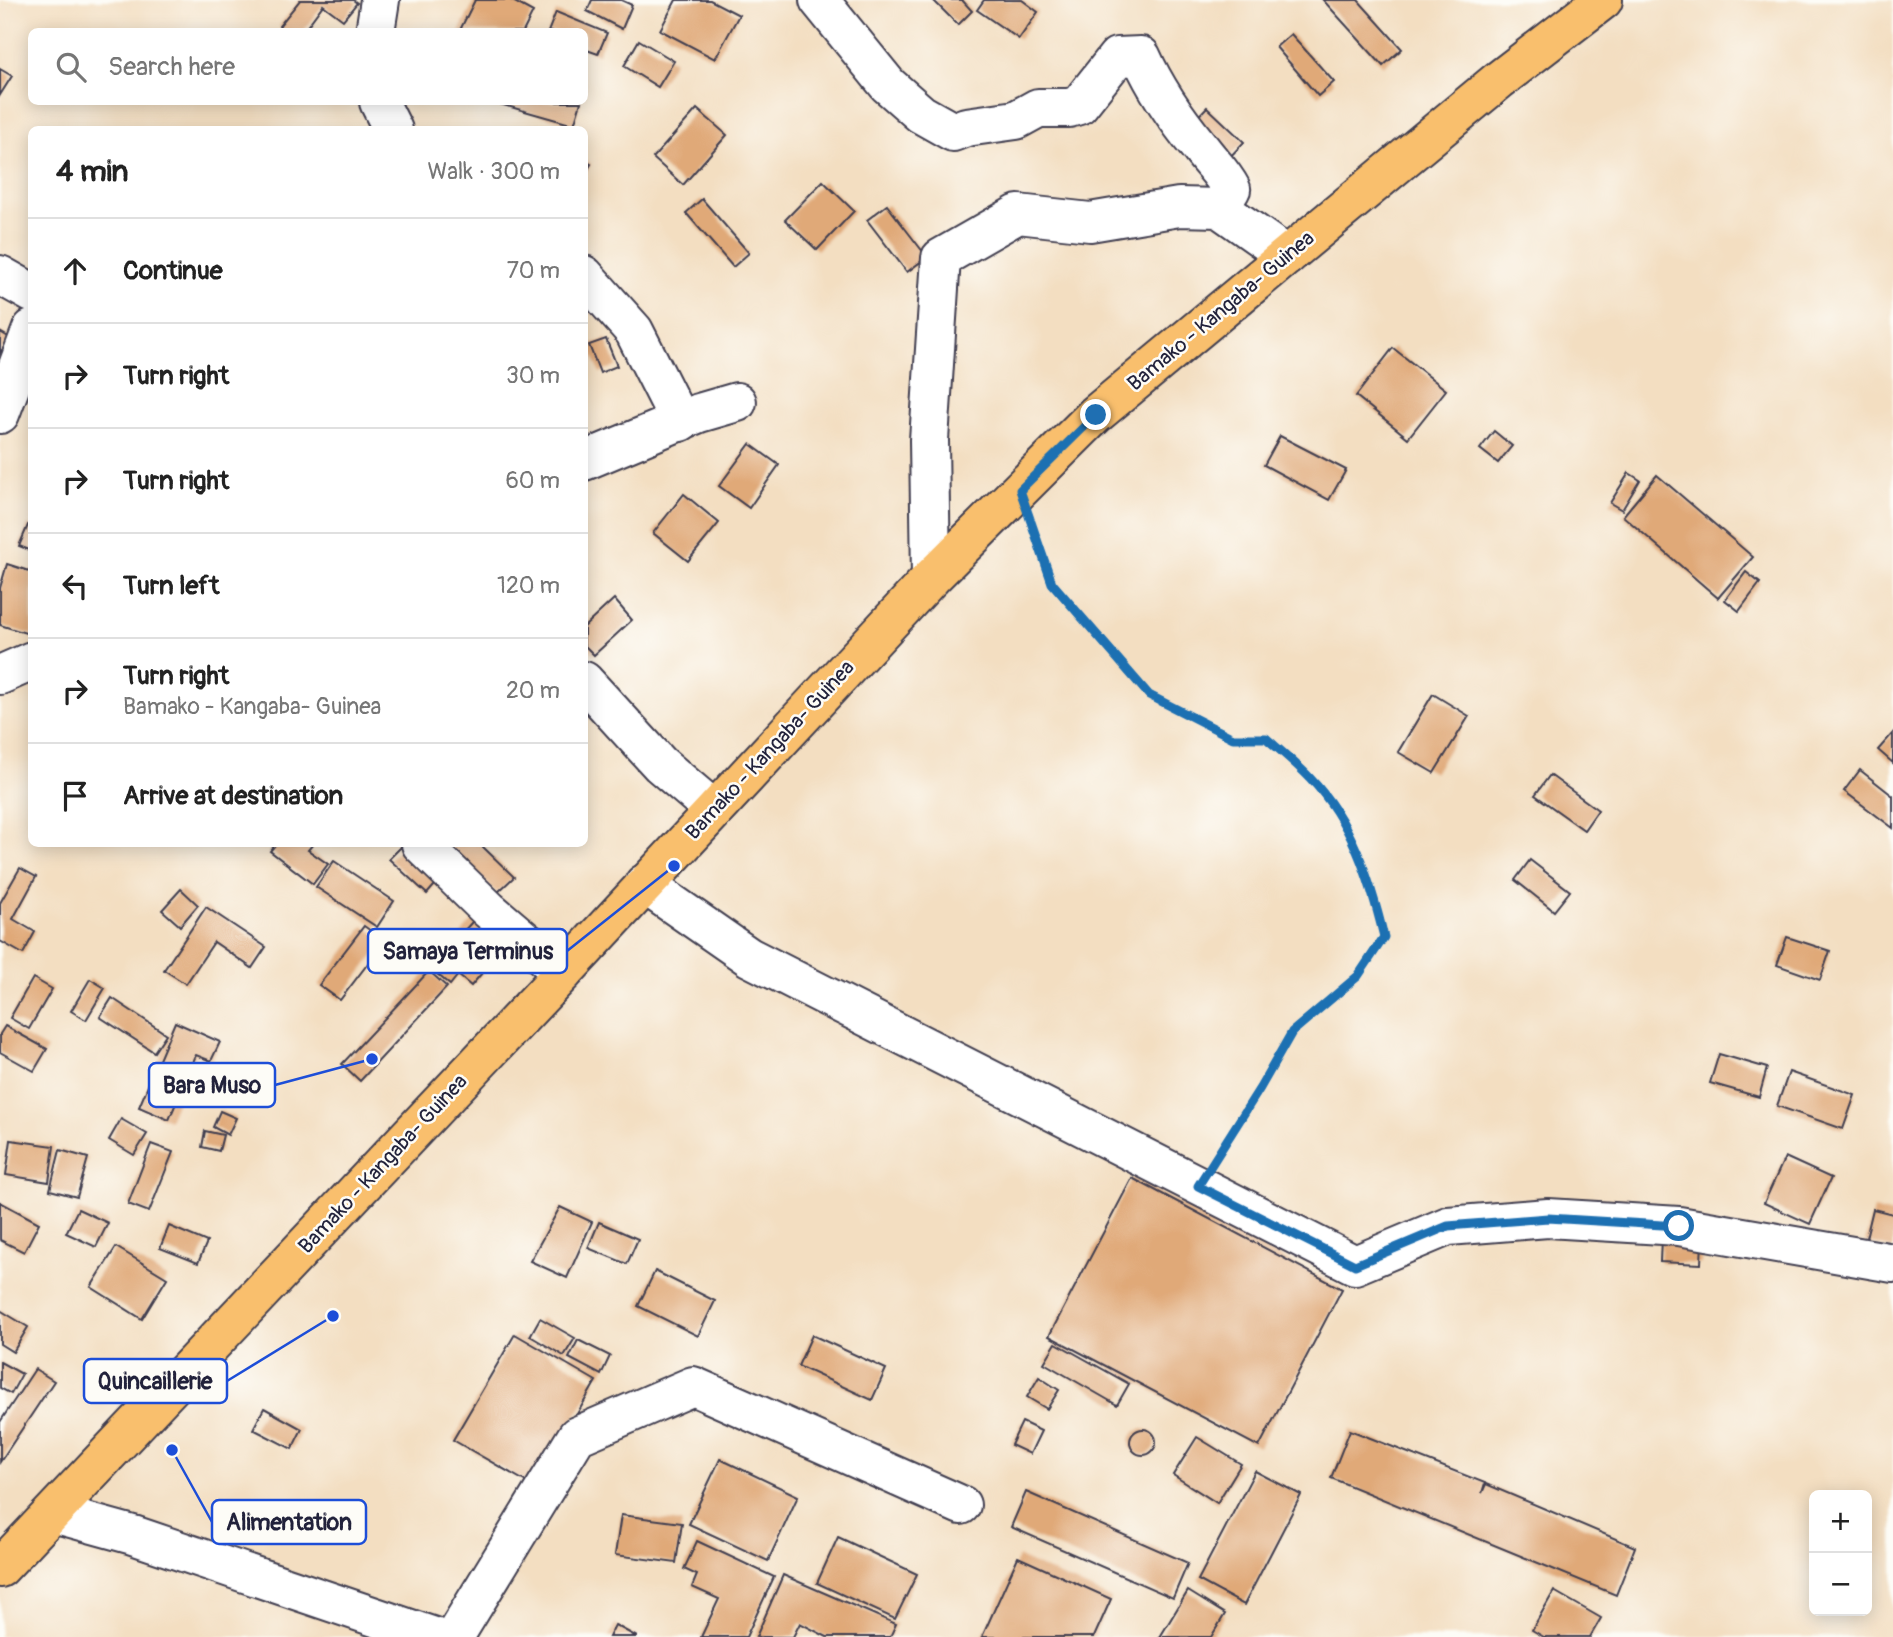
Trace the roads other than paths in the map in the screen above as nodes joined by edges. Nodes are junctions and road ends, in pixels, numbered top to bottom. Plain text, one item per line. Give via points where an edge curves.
1 (380, 0) edge
2 (819, 0) edge
3 (1603, 0) edge
4 (375, 28) edge
5 (380, 105) edge
6 (391, 126) edge
7 (1219, 208) junction
8 (1287, 256) junction
9 (0, 275) edge
10 (588, 279) edge
11 (28, 291) edge
12 (28, 340) edge
13 (737, 402) dead end
14 (0, 414) edge
15 (680, 422) junction
16 (588, 459) edge
17 (931, 578) junction
18 (28, 663) edge
19 (0, 675) edge
20 (588, 685) edge
21 (714, 810) junction
22 (424, 847) edge
23 (644, 884) junction
24 (563, 973) junction
25 (1893, 1263) edge
26 (961, 1506) dead end
27 (53, 1513) junction
28 (0, 1568) edge
29 (346, 1624) edge
30 (434, 1637) edge
31 (454, 1637) edge

1 - 4 street
2 - 7 street via 888,85 921,114 953,132 1016,120 1038,108 1079,105 1117,57 1141,56 1152,82 1231,188
3 - 8 main road, Bamako - Kangaba- Guinea
5 - 6 street
7 - 8 street
7 - 17 street via 1179,207 1090,222 1018,214 941,258 929,440
8 - 17 main road, Bamako - Kangaba- Guinea via 1096,415
9 - 11 street
10 - 15 street via 634,331
12 - 14 street
13 - 15 street
15 - 16 street
17 - 21 main road, Bamako - Kangaba- Guinea
18 - 19 street
20 - 21 street via 660,764
21 - 23 main road, Bamako - Kangaba- Guinea
22 - 24 street
23 - 24 main road, Bamako - Kangaba- Guinea
23 - 25 street via 749,957 1355,1265 1448,1226 1548,1218 1679,1226
24 - 27 main road, Bamako - Kangaba- Guinea
26 - 31 street via 693,1386 577,1436
27 - 28 main road, Bamako - Kangaba- Guinea
27 - 29 street via 133,1535
29 - 30 street

